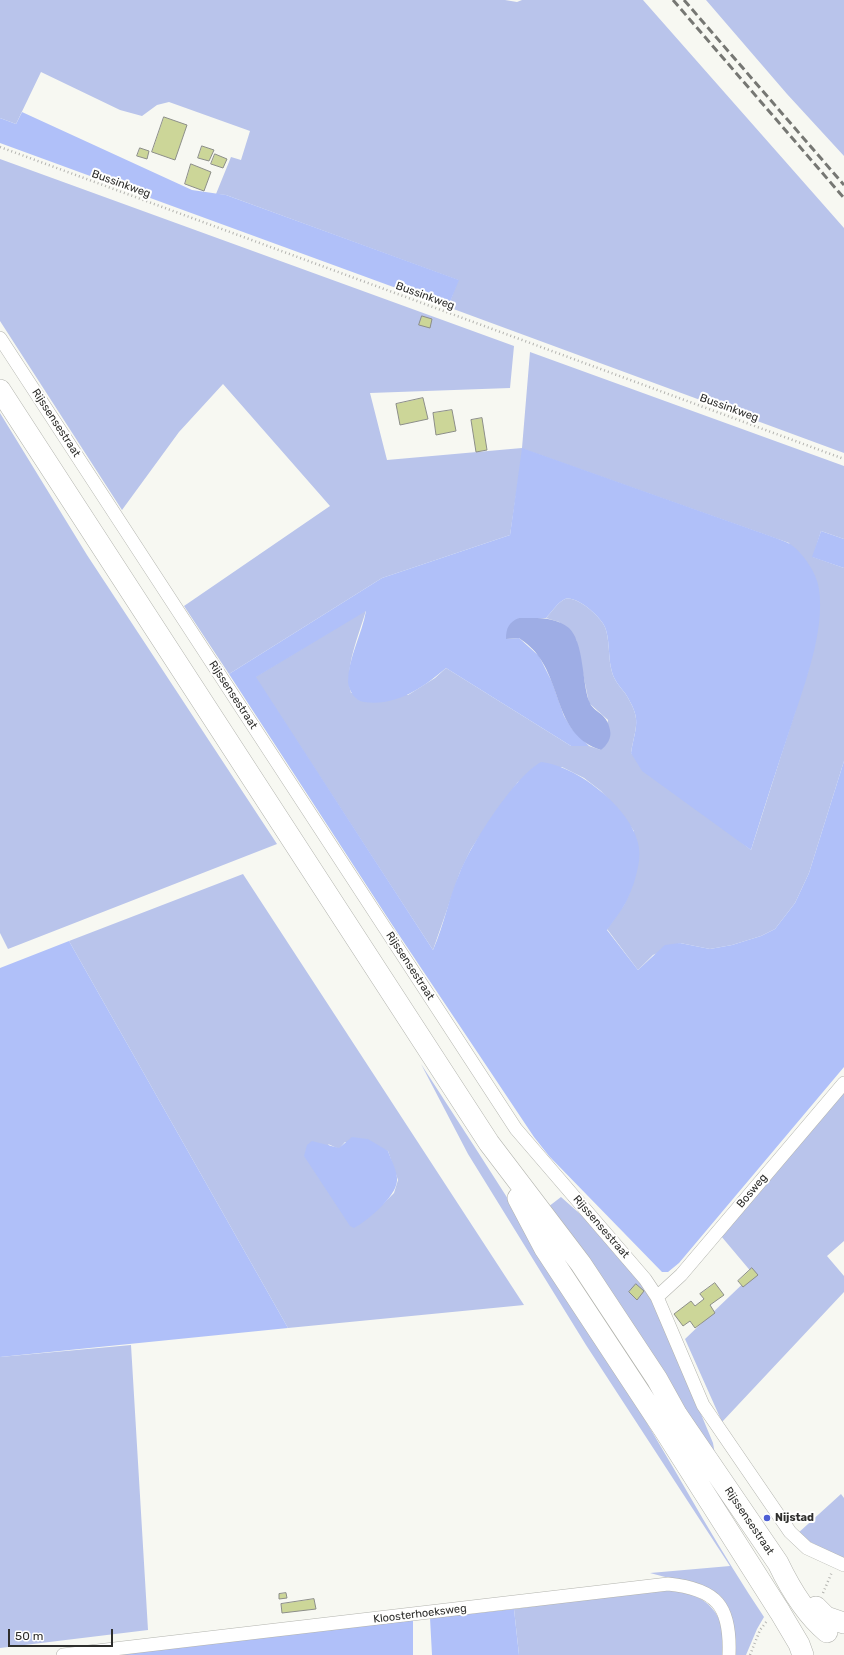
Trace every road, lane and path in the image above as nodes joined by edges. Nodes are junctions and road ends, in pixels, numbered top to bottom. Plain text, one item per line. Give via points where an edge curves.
1 (0, 147) edge
2 (0, 338) edge
3 (0, 390) edge
4 (844, 459) edge
5 (844, 1083) edge
6 (489, 1143) junction
7 (657, 1298) junction
8 (778, 1563) junction
9 (844, 1565) edge
10 (838, 1630) edge
11 (796, 1652) edge
12 (64, 1655) edge
13 (729, 1655) edge

1 - 4 path, Bussinkweg
2 - 7 street, Rijssensestraat via 516,1129 645,1279
3 - 6 main road, Rijssensestraat
5 - 7 street, Bosweg via 681,1275
6 - 8 main road, Rijssensestraat via 585,1271
6 - 11 main road, Rijssensestraat via 545,1249 754,1572
7 - 9 street, Rijssensestraat via 703,1405 790,1532 807,1548
8 - 10 main road, Rijssensestraat via 793,1576 820,1612 831,1620
8 - 10 main road, Rijssensestraat via 787,1581 818,1624
10 - 11 main road via 812,1636
12 - 13 street, Kloosterhoeksweg via 668,1584 700,1590 720,1606 727,1618 730,1634

